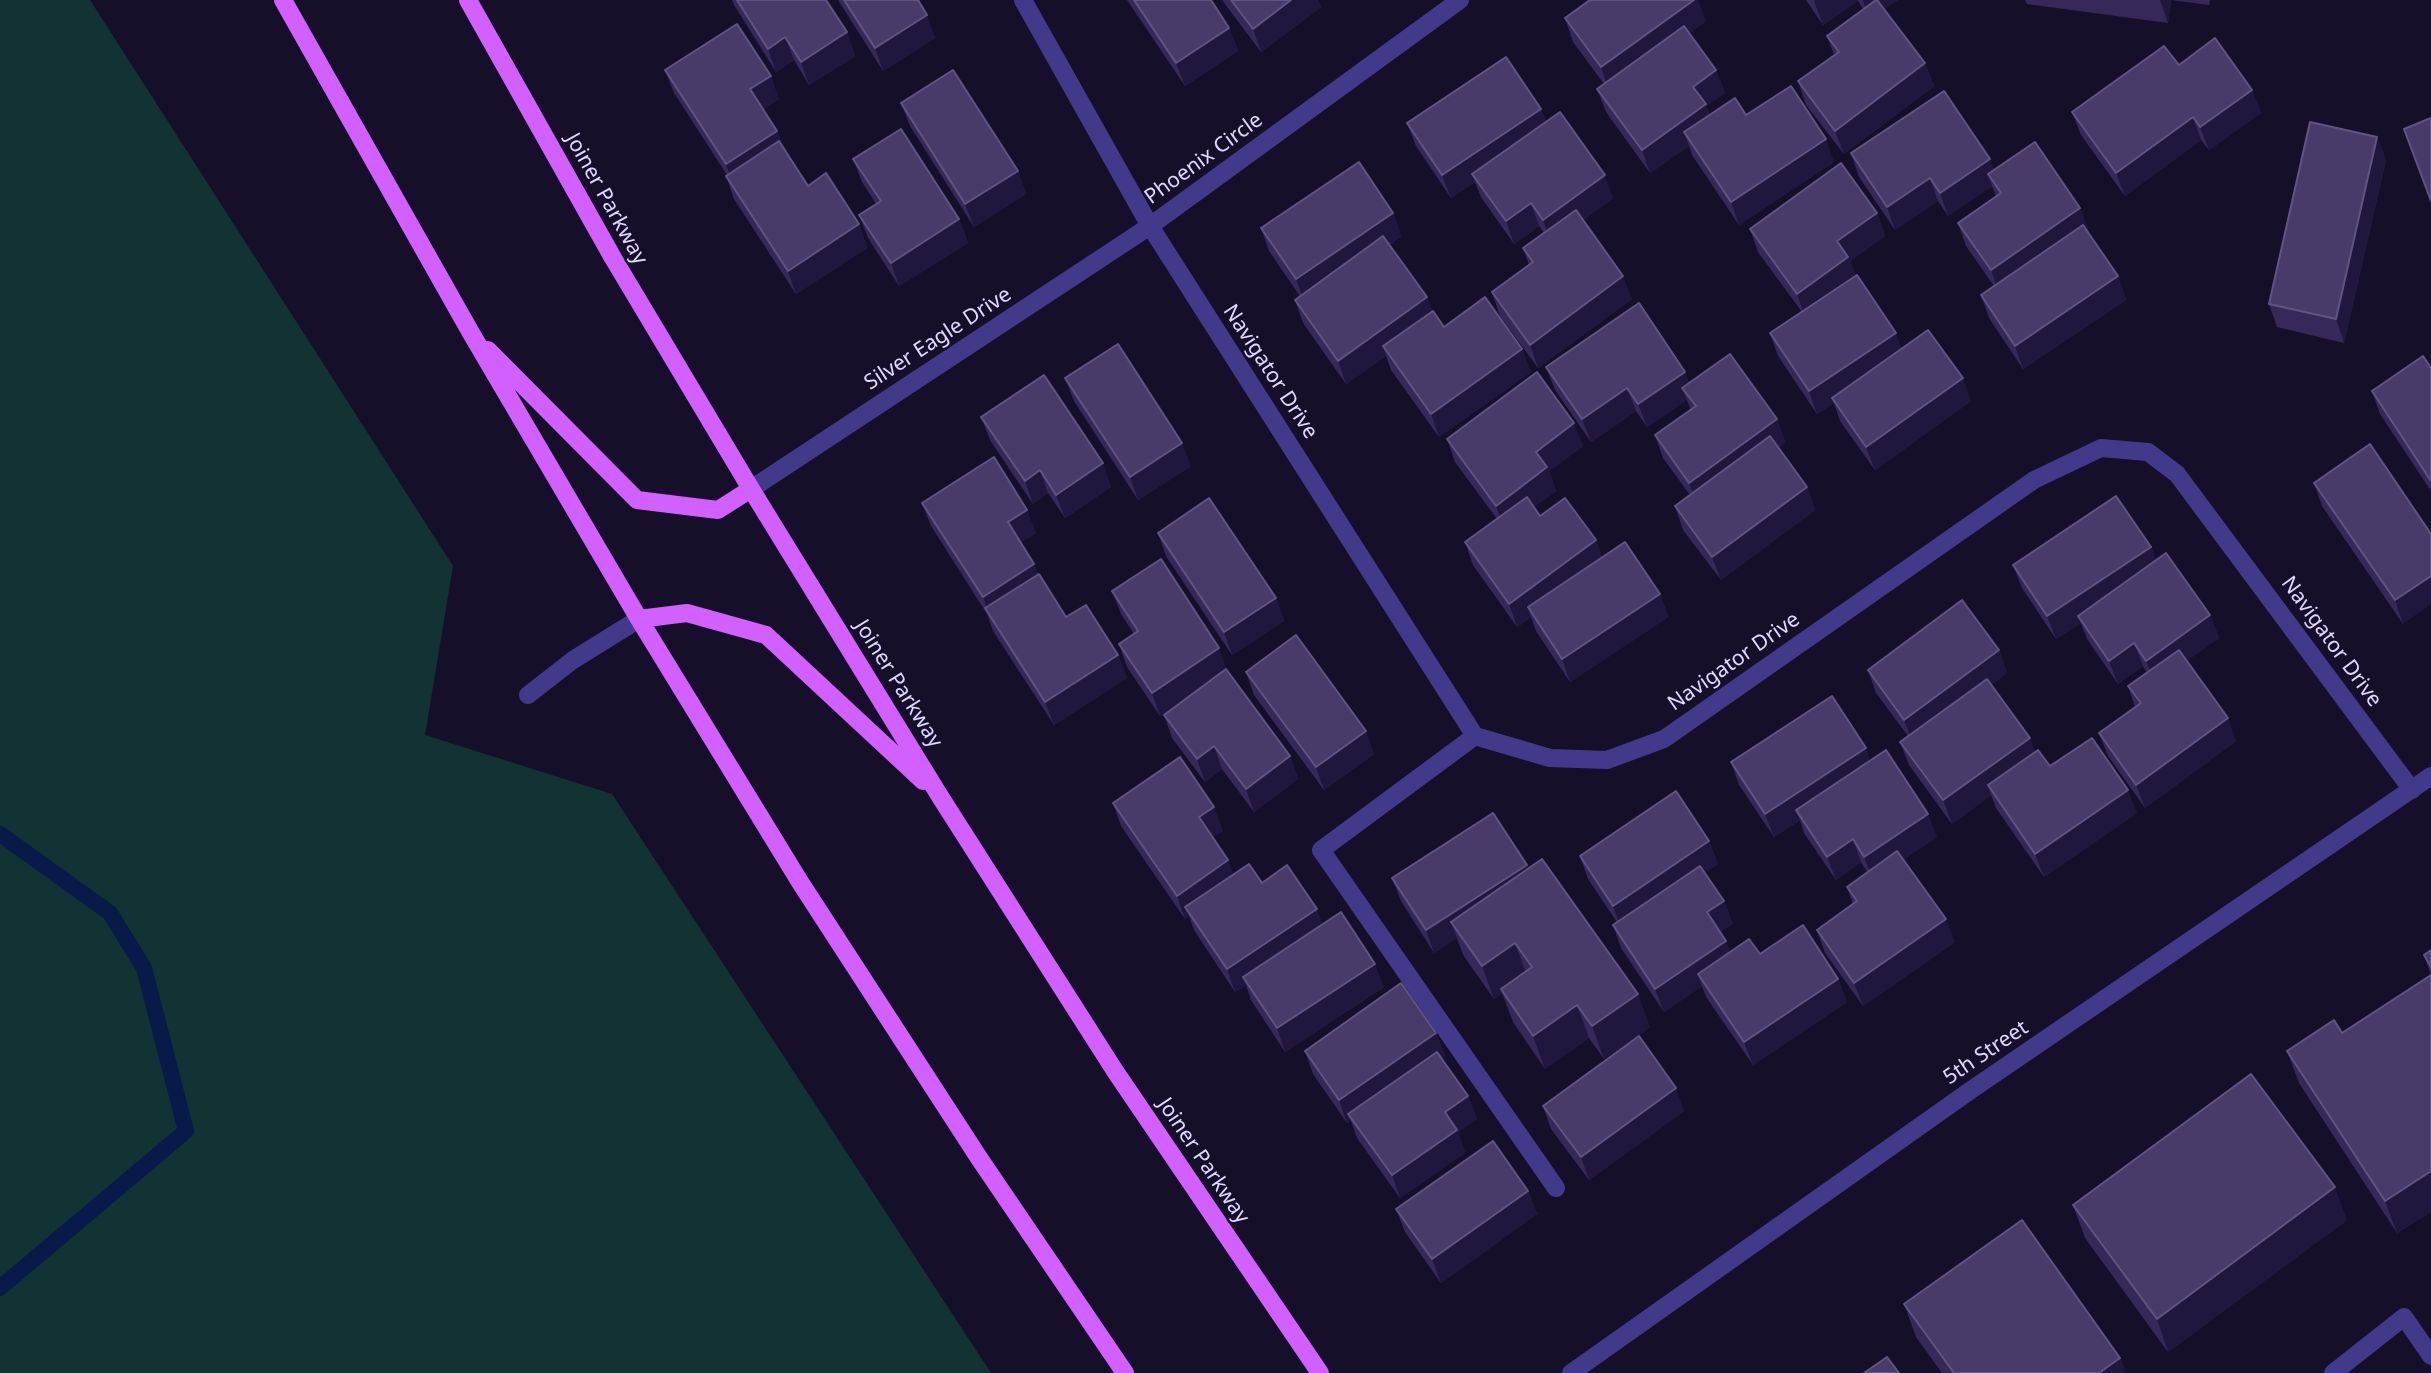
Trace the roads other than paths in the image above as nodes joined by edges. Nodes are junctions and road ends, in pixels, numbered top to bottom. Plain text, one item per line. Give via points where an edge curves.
1 (283, 0) edge
2 (468, 0) edge
3 (1023, 0) edge
4 (1460, 0) edge
5 (1150, 226) junction
6 (471, 333) junction
7 (751, 489) junction
8 (639, 619) junction
9 (528, 695) dead end
10 (1475, 736) junction
11 (2431, 776) edge
12 (2412, 790) junction
13 (941, 798) junction
14 (1556, 1188) dead end
15 (2431, 1356) edge
16 (1125, 1373) edge
17 (1320, 1373) edge
18 (1571, 1373) edge
19 (2333, 1373) edge

1 - 6 main road
2 - 7 main road, Joiner Parkway via 613,258
3 - 5 street, Phoenix Circle
4 - 5 street, Phoenix Circle
5 - 7 street, Silver Eagle Drive
5 - 10 street, Navigator Drive
6 - 7 main road via 638,500 718,510
6 - 8 main road
7 - 13 main road, Joiner Parkway
8 - 9 street
8 - 13 main road via 687,614 766,635
8 - 16 main road via 800,883
10 - 12 street, Navigator Drive via 1550,758 1596,760 1664,739 2034,480 2101,448 2148,452 2176,474
10 - 14 street via 1321,850
11 - 12 street, 5th Street
12 - 18 street, 5th Street via 1960,1098
13 - 17 main road, Joiner Parkway via 1115,1071
15 - 19 street via 2404,1317

